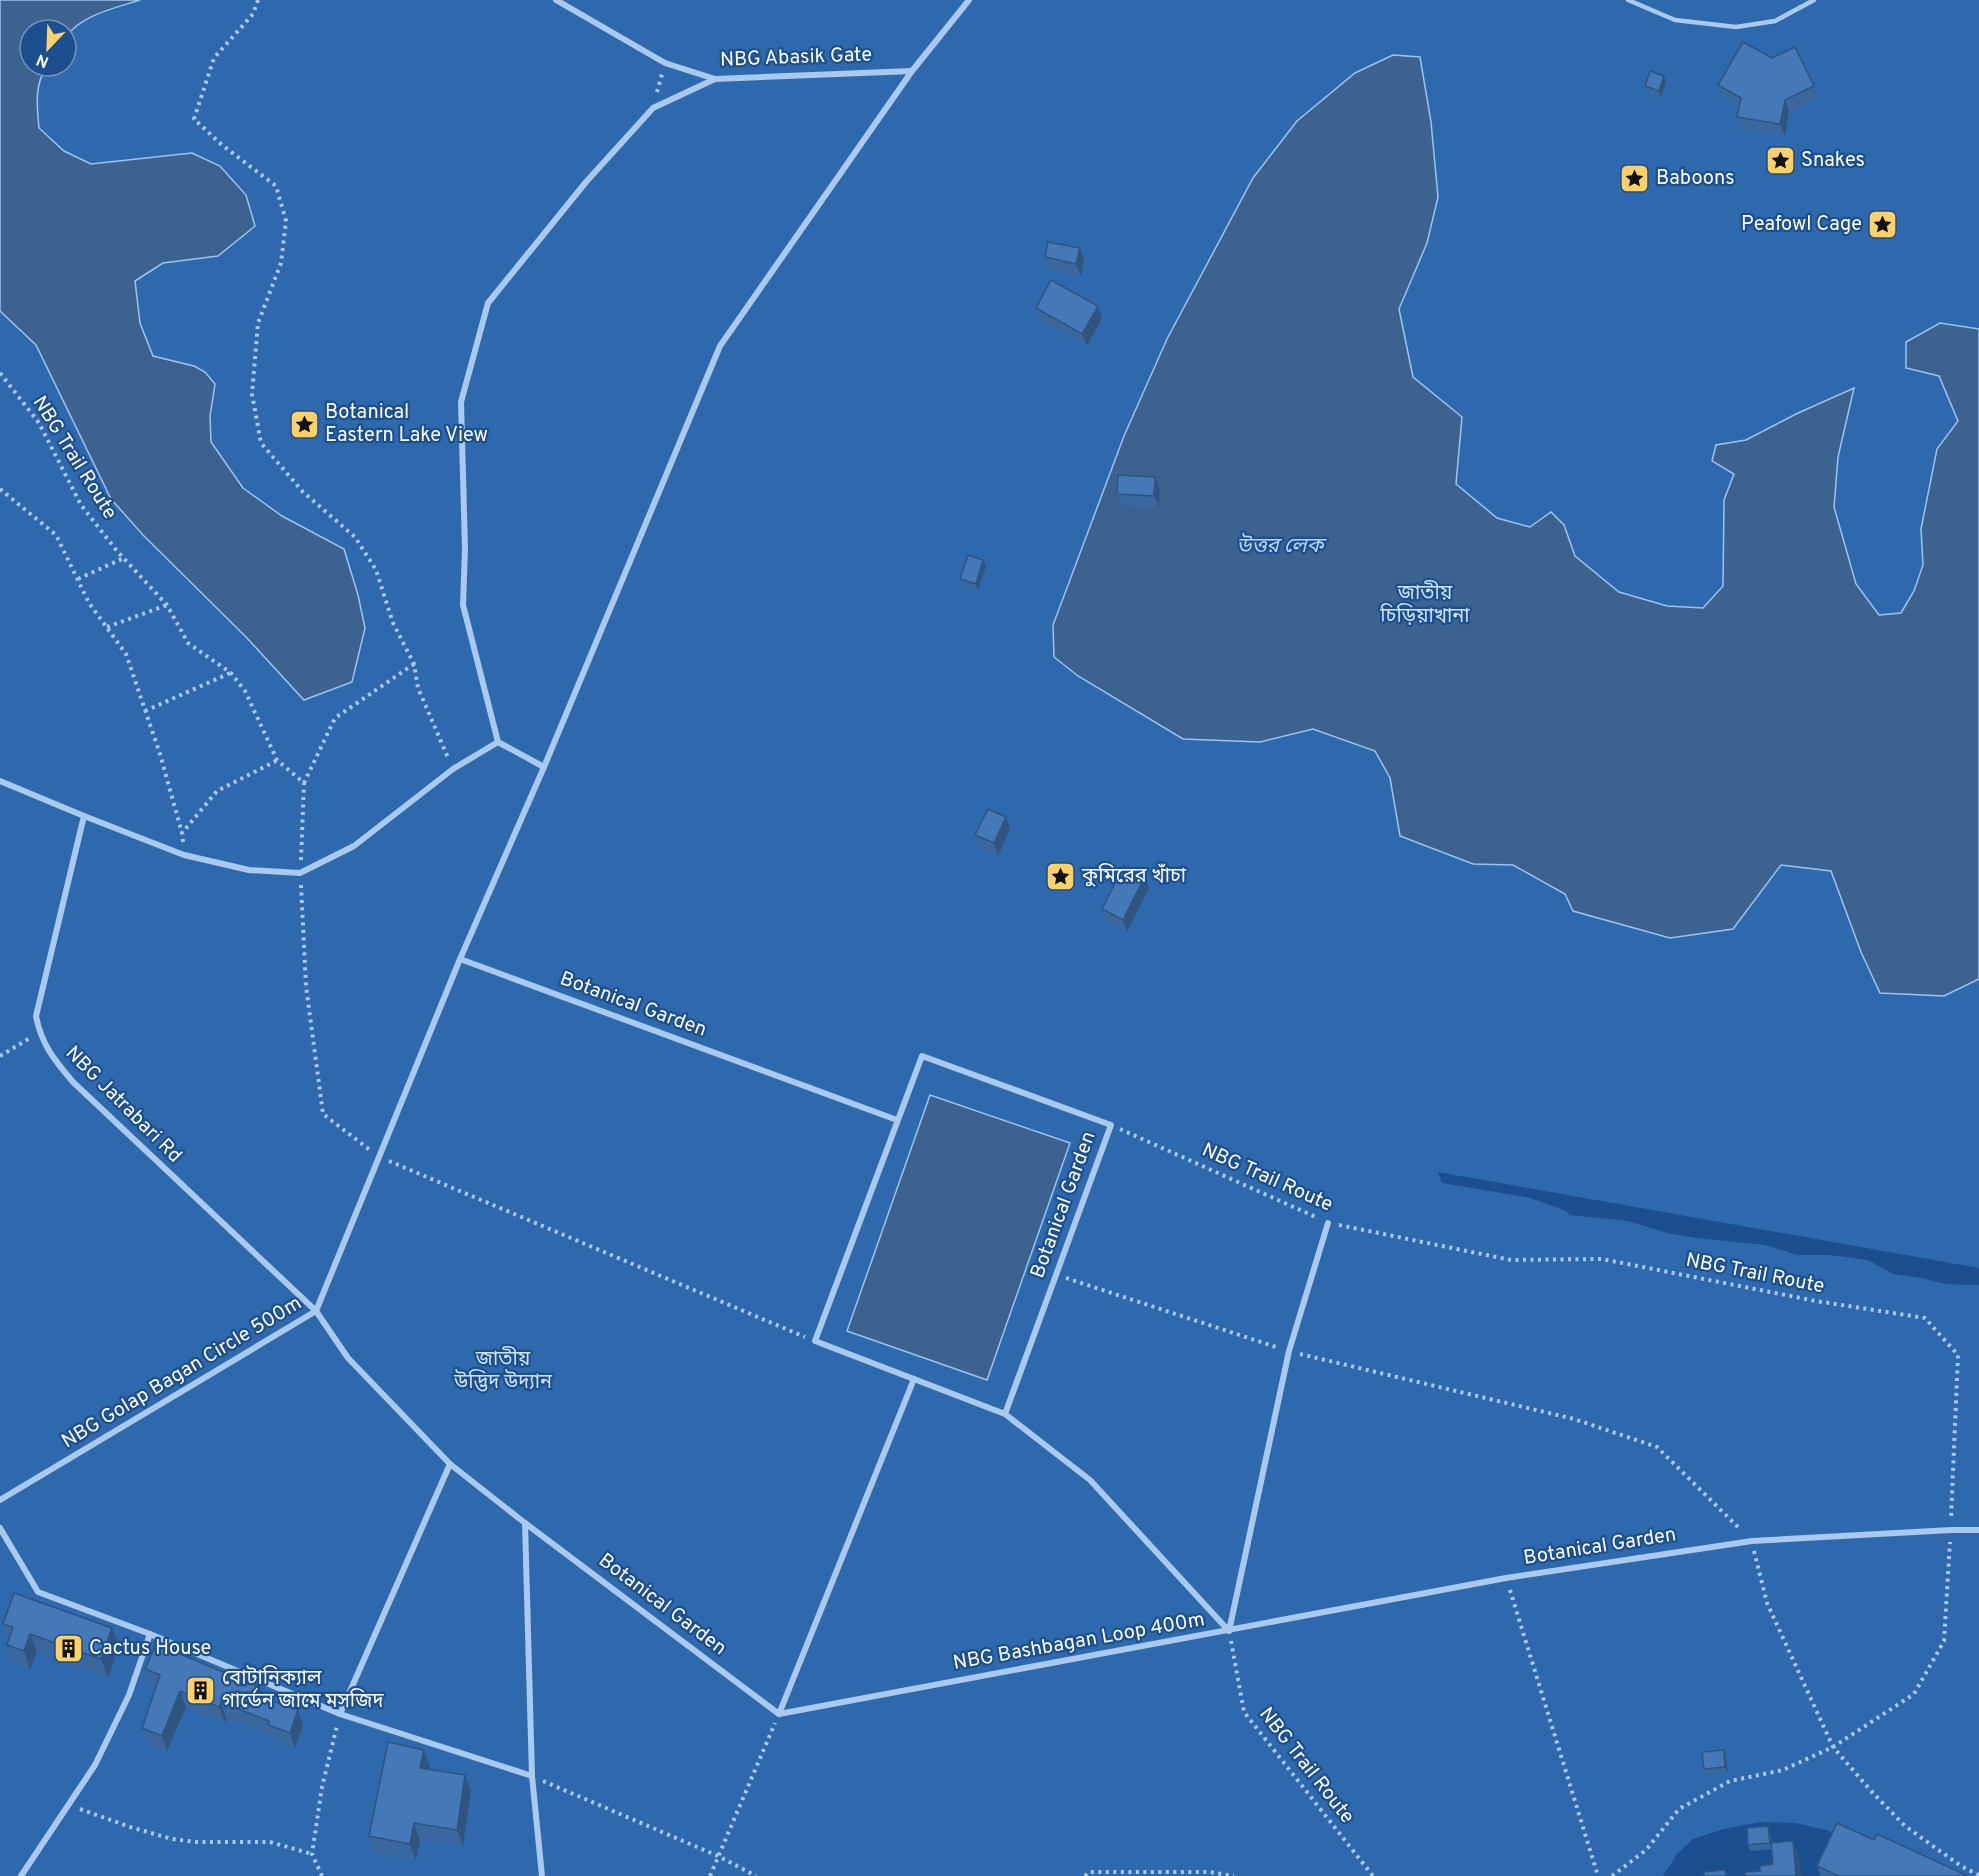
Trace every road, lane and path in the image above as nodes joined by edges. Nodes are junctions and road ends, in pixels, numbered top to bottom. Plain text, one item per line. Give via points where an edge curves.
1 (258, 0) edge
2 (556, 0) edge
3 (969, 0) edge
4 (1628, 0) edge
5 (1814, 0) edge
6 (665, 63) junction
7 (912, 71) junction
8 (715, 79) junction
9 (653, 108) junction
10 (0, 373) edge
11 (0, 489) edge
12 (124, 558) junction
13 (78, 579) junction
14 (167, 605) junction
15 (107, 627) junction
16 (414, 664) junction
17 (231, 673) junction
18 (146, 711) junction
19 (498, 742) junction
20 (277, 760) junction
21 (544, 767) junction
22 (453, 769) junction
23 (0, 781) edge
24 (304, 783) junction
25 (84, 816) junction
26 (182, 833) junction
27 (184, 855) junction
28 (300, 873) junction
29 (460, 959) junction
30 (39, 1033) junction
31 (0, 1056) edge
32 (897, 1120) junction
33 (1111, 1125) junction
34 (379, 1157) junction
35 (1328, 1223) junction
36 (1056, 1275) junction
37 (316, 1311) junction
38 (815, 1341) junction
39 (1289, 1351) junction
40 (914, 1379) junction
41 (1005, 1414) junction
42 (450, 1464) junction
43 (0, 1500) edge
44 (525, 1523) junction
45 (0, 1528) edge
46 (1951, 1530) junction
47 (1979, 1530) edge
48 (1752, 1541) junction
49 (1506, 1578) junction
50 (1229, 1631) junction
51 (150, 1634) junction
52 (340, 1714) junction
53 (779, 1714) junction
54 (1833, 1747) junction
55 (532, 1776) junction
56 (68, 1804) junction
57 (312, 1854) junction
58 (718, 1856) junction
59 (1979, 1875) edge
60 (21, 1876) edge
61 (322, 1876) edge
62 (542, 1876) edge
63 (710, 1876) edge
64 (756, 1876) edge
65 (1085, 1876) edge
66 (1234, 1876) edge
67 (1373, 1876) edge
68 (1598, 1876) edge
69 (1612, 1876) edge

1 - 16 path via 253,14 214,58 194,119 276,186 286,221 281,263 258,324 252,394 261,443 303,492 355,537 376,570 393,623
2 - 6 street, NBG Abasik Gate
3 - 7 street
4 - 5 lane via 1675,20 1736,27 1775,21
6 - 8 street, NBG Abasik Gate
6 - 9 path
7 - 8 street, NBG Abasik Gate
7 - 21 street via 720,346
8 - 9 street
9 - 19 street via 586,182 488,303 460,402 463,605
10 - 12 path, NBG Trail Route via 39,423 81,505
11 - 13 path via 56,535
12 - 13 path
12 - 14 path, NBG Trail Route
13 - 15 path
14 - 15 path
14 - 17 path, NBG Trail Route via 188,643
15 - 18 path via 126,654
16 - 22 path via 418,688
16 - 24 path via 335,718
17 - 18 path
17 - 20 path, NBG Trail Route via 245,692
18 - 26 path
19 - 21 street
19 - 22 street
20 - 24 path, NBG Trail Route
20 - 26 path via 217,791
21 - 29 street
22 - 28 street via 354,846
23 - 25 street
24 - 28 path
25 - 27 street
25 - 30 street, NBG Jatrabari Rd via 36,1016
26 - 27 path
27 - 28 street via 249,870
28 - 34 path via 306,986 323,1114
29 - 32 street, Botanical Garden
29 - 34 street
30 - 31 path
30 - 37 street, NBG Jatrabari Rd via 51,1057 73,1082
32 - 33 street, Botanical Garden via 921,1056
32 - 38 street, Botanical Garden
33 - 35 path, NBG Trail Route
33 - 36 street, Botanical Garden
34 - 37 street
34 - 38 path
35 - 39 street
35 - 46 path, NBG Trail Route via 1511,1260 1602,1259 1925,1318 1958,1355
36 - 39 path
36 - 41 street, Botanical Garden
37 - 42 street, NBG Golap Bagan Circle 500m via 348,1359
37 - 43 street, NBG Golap Bagan Circle 500m
38 - 40 street
39 - 48 path via 1574,1419 1657,1447
39 - 50 street
40 - 41 street, NBG Bashbagan Loop 400m
40 - 53 street
41 - 50 street, NBG Bashbagan Loop 400m via 1090,1480
42 - 44 street, NBG Golap Bagan Circle 500m
42 - 52 street
44 - 53 street, Botanical Garden
44 - 55 street
45 - 51 street via 38,1592
46 - 47 street, Botanical Garden
46 - 48 street, Botanical Garden
46 - 54 path, NBG Trail Route via 1944,1641 1914,1694
48 - 49 street, Botanical Garden
48 - 54 path via 1767,1603
49 - 50 street, Botanical Garden
49 - 68 path
50 - 53 street, NBG Bashbagan Loop 400m
50 - 67 path, NBG Trail Route via 1244,1712
51 - 52 street
51 - 56 street via 124,1706 95,1765
52 - 55 street
52 - 57 path via 322,1787
53 - 58 path
54 - 59 path via 1905,1826
54 - 69 path, NBG Trail Route via 1783,1770 1730,1780 1679,1809 1646,1850
55 - 58 path
55 - 62 street
56 - 57 path via 172,1839 270,1842
56 - 60 street
57 - 61 path
58 - 63 path
58 - 64 path
65 - 66 path via 1089,1872 1209,1872

